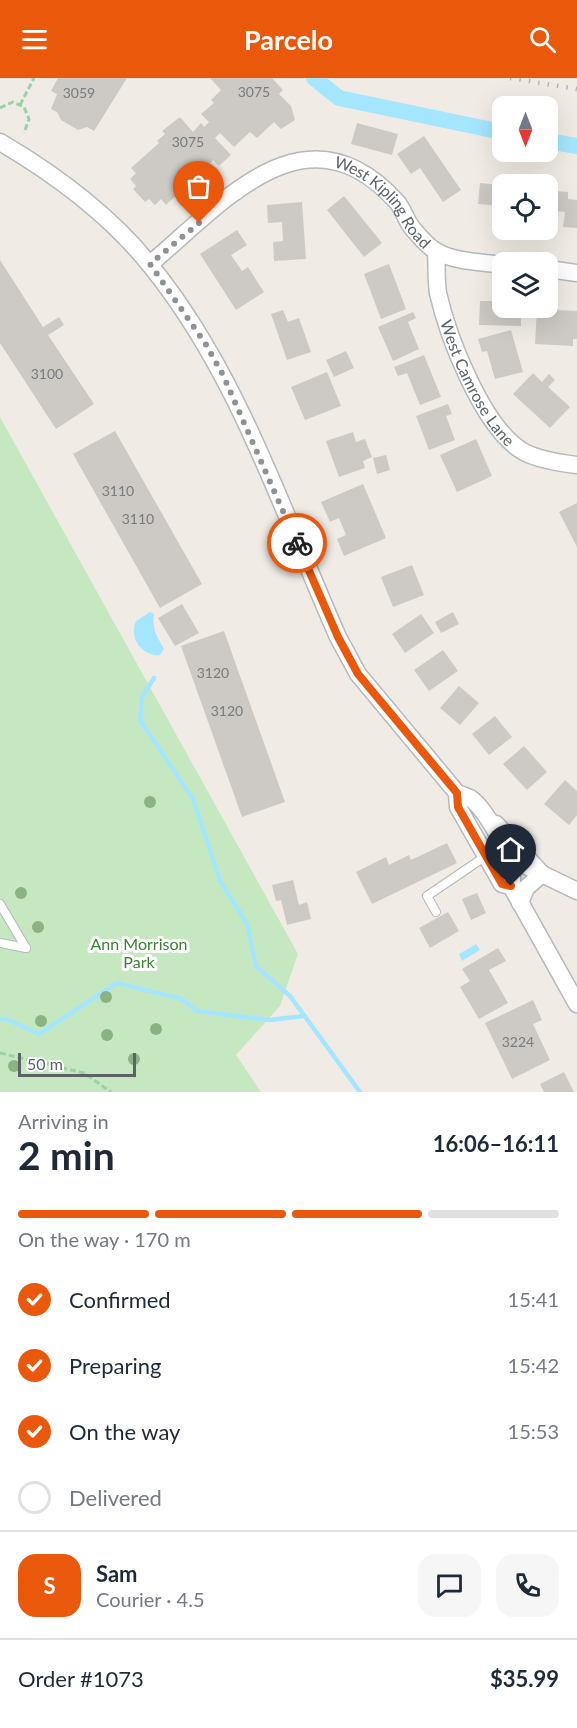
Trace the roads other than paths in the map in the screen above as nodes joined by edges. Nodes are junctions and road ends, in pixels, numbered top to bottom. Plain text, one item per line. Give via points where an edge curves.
1 (0, 142) edge
2 (436, 252) junction
3 (150, 264) junction
4 (492, 264) edge
5 (558, 270) edge
6 (577, 273) edge
7 (577, 465) edge
8 (457, 793) junction
9 (488, 817) junction
10 (475, 835) junction
11 (486, 856) junction
12 (507, 857) junction
13 (542, 874) junction
14 (511, 886) junction
15 (577, 891) edge
16 (520, 903) junction
17 (0, 904) edge
18 (436, 912) dead end
19 (0, 943) edge
20 (577, 1004) edge

1 - 3 street via 77,193
2 - 3 street, West Kipling Road via 374,179 350,165 328,160 290,161 254,178
2 - 4 street, West Kipling Road
2 - 7 street, West Camrose Lane via 438,291 454,351 495,425 523,451 555,463
3 - 8 street via 223,375 338,637 358,674
5 - 6 street
8 - 9 street via 470,798
8 - 10 street via 458,807
9 - 12 street
9 - 13 street
10 - 11 street
10 - 12 street
11 - 14 street via 502,884
11 - 18 lane via 427,896
12 - 13 street
12 - 14 street
13 - 15 street
13 - 16 street via 526,888
14 - 16 street
16 - 20 street
17 - 19 lane via 26,948

